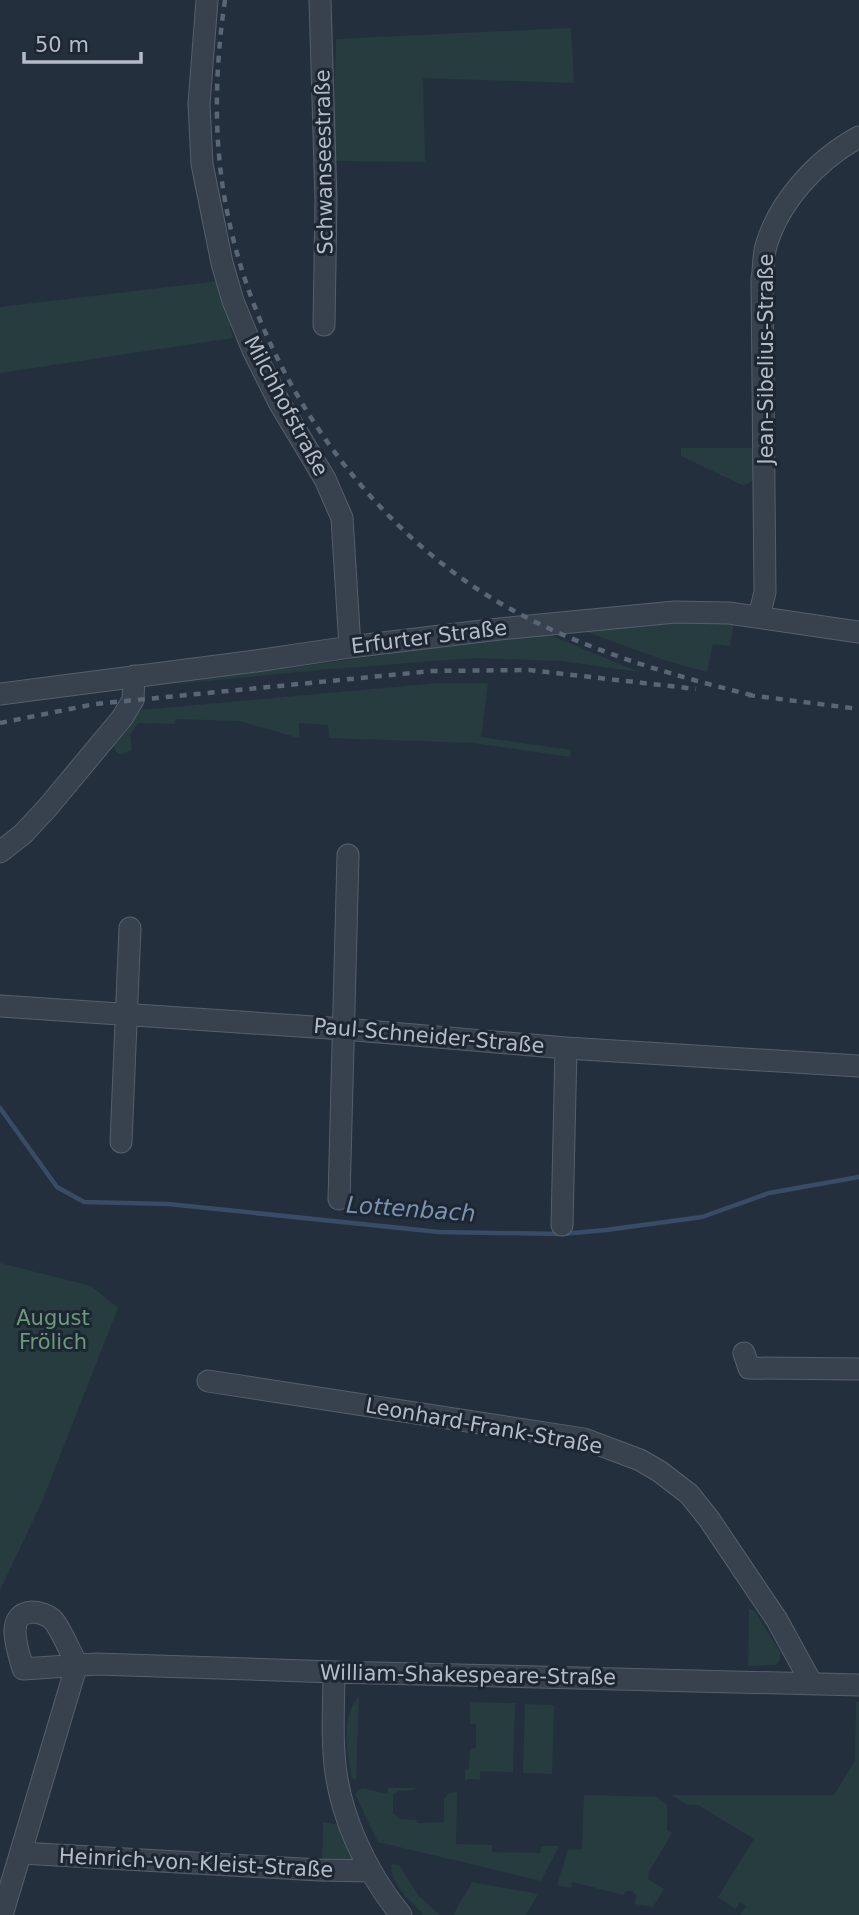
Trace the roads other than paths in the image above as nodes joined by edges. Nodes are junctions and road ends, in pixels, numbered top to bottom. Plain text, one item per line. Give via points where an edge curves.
1 (207, 0) edge
2 (320, 0) edge
3 (857, 139) edge
4 (324, 325) dead end
5 (759, 617) junction
6 (859, 632) edge
7 (350, 647) junction
8 (134, 676) junction
9 (0, 694) edge
10 (0, 852) edge
11 (348, 856) dead end
12 (130, 928) dead end
13 (0, 1006) edge
14 (128, 1013) junction
15 (344, 1029) junction
16 (566, 1048) junction
17 (859, 1066) edge
18 (121, 1142) dead end
19 (339, 1199) dead end
20 (562, 1225) dead end
21 (744, 1353) dead end
22 (859, 1369) edge
23 (208, 1381) dead end
24 (334, 1672) junction
25 (812, 1684) junction
26 (859, 1685) edge
27 (21, 1853) junction
28 (372, 1871) junction
29 (2, 1915) edge
30 (401, 1915) edge

1 - 7 street, Milchhofstraße via 199,104 202,164 220,252 253,350 342,518
2 - 4 street, Schwanseestraße via 326,201
3 - 5 street, Jean-Sibelius-Straße via 828,157 794,192 772,228 765,250 765,592
5 - 6 street, Erfurter Straße
5 - 7 street, Erfurter Straße via 675,612
7 - 8 street, Erfurter Straße
8 - 9 street, Erfurter Straße
8 - 10 street via 133,700 122,718 48,807
11 - 15 street
12 - 14 street
13 - 14 street, Paul-Schneider-Straße
14 - 15 street, Paul-Schneider-Straße
14 - 18 street
15 - 16 street, Paul-Schneider-Straße
15 - 19 street
16 - 17 street, Paul-Schneider-Straße
16 - 20 street
21 - 22 street via 749,1368
23 - 25 street, Leonhard-Frank-Straße via 584,1439 640,1460 676,1483 709,1519 776,1619
24 - 25 street, William-Shakespeare-Straße
24 - 27 street, William-Shakespeare-Straße via 77,1664
24 - 28 street via 339,1790
25 - 26 street, William-Shakespeare-Straße
27 - 28 street, Heinrich-von-Kleist-Straße
27 - 29 street
28 - 30 street

